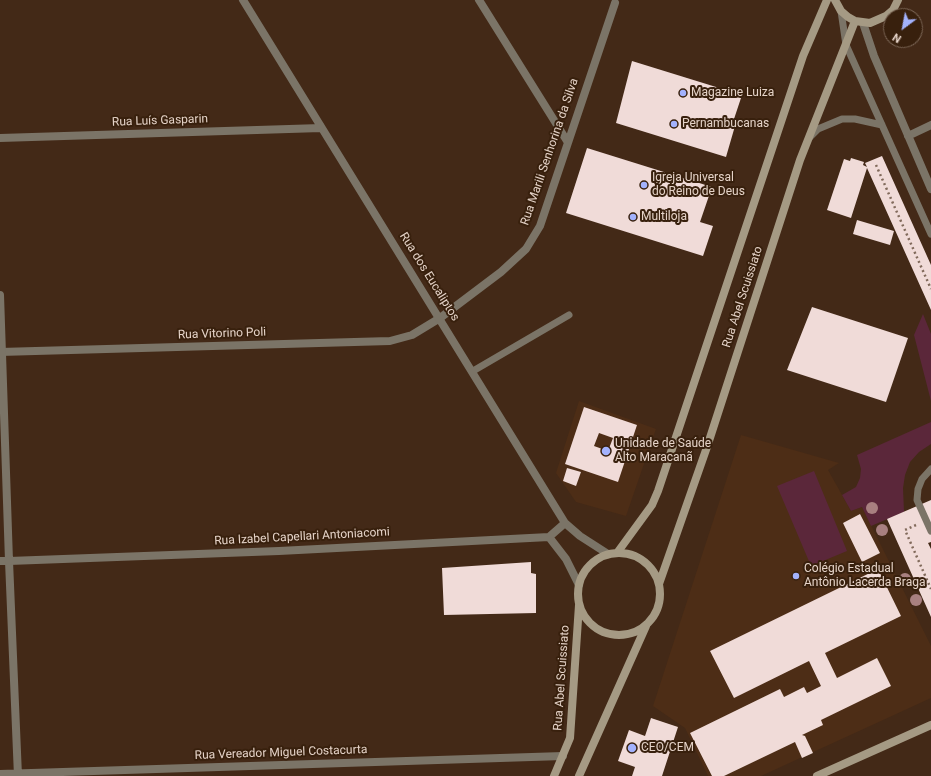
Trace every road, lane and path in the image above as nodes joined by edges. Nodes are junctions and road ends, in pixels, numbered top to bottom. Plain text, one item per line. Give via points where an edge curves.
1 (243, 0) edge
2 (479, 0) edge
3 (827, 0) edge
4 (835, 0) edge
5 (898, 0) edge
6 (615, 3) dead end
7 (841, 11) junction
8 (859, 22) junction
9 (846, 45) junction
10 (882, 125) junction
11 (931, 125) edge
12 (321, 128) junction
13 (908, 136) junction
14 (0, 138) edge
15 (809, 138) junction
16 (567, 141) junction
17 (876, 165) dead end
18 (931, 190) edge
19 (931, 234) edge
20 (931, 289) edge
21 (0, 295) edge
22 (569, 315) dead end
23 (440, 318) junction
24 (1, 352) edge
25 (473, 371) junction
26 (931, 469) edge
27 (565, 523) junction
28 (905, 530) dead end
29 (931, 531) edge
30 (549, 537) junction
31 (617, 553) junction
32 (608, 554) junction
33 (0, 561) edge
34 (9, 561) junction
35 (659, 584) junction
36 (579, 585) junction
37 (931, 589) edge
38 (579, 602) junction
39 (647, 625) junction
40 (931, 725) edge
41 (563, 756) junction
42 (0, 774) edge
43 (18, 775) edge
44 (554, 776) edge
45 (579, 776) edge
46 (817, 776) edge

1 - 12 street, Rua dos Eucaliptos
2 - 16 street
3 - 31 main road, Rua Abel Scuissiato via 803,56 658,491 648,510
4 - 7 main road
5 - 8 main road via 893,10 879,20
6 - 16 street, Rua Marili Senhorina da Silva
7 - 8 main road
7 - 9 lane
8 - 9 main road, Rua Abel Scuissiato
8 - 13 street
9 - 10 lane
9 - 15 main road, Rua Abel Scuissiato
10 - 15 lane via 842,119 818,129
10 - 19 lane
11 - 13 street
12 - 14 street, Rua Luís Gasparin
12 - 23 street, Rua dos Eucaliptos
13 - 18 street
15 - 35 main road, Rua Abel Scuissiato
16 - 23 street, Rua Marili Senhorina da Silva via 540,226 526,249 501,272
17 - 20 path
21 - 24 street
22 - 25 lane
23 - 24 street, Rua Vitorino Poli via 412,335 390,341
23 - 25 street, Rua dos Eucaliptos
24 - 34 street
25 - 27 street, Rua dos Eucaliptos
26 - 29 lane via 922,479 917,500
27 - 30 street
27 - 32 street, Rua dos Eucaliptos
28 - 37 path
30 - 34 street, Rua Izabel Capellari Antoniacomi
30 - 36 street via 566,559
31 - 32 main road
31 - 35 main road via 637,557 647,564
32 - 36 main road via 594,561 584,571
33 - 34 street, Rua Izabel Capellari Antoniacomi
34 - 43 street
35 - 39 main road via 660,599 656,613
36 - 38 main road
38 - 39 main road via 583,614 590,623 610,635 623,636
38 - 41 main road, Rua Abel Scuissiato via 572,722 570,738
39 - 45 main road
40 - 46 main road
41 - 43 street, Rua Vereador Miguel Costacurta
41 - 44 main road, Rua Abel Scuissiato
42 - 43 street, Rua Vereador Miguel Costacurta

